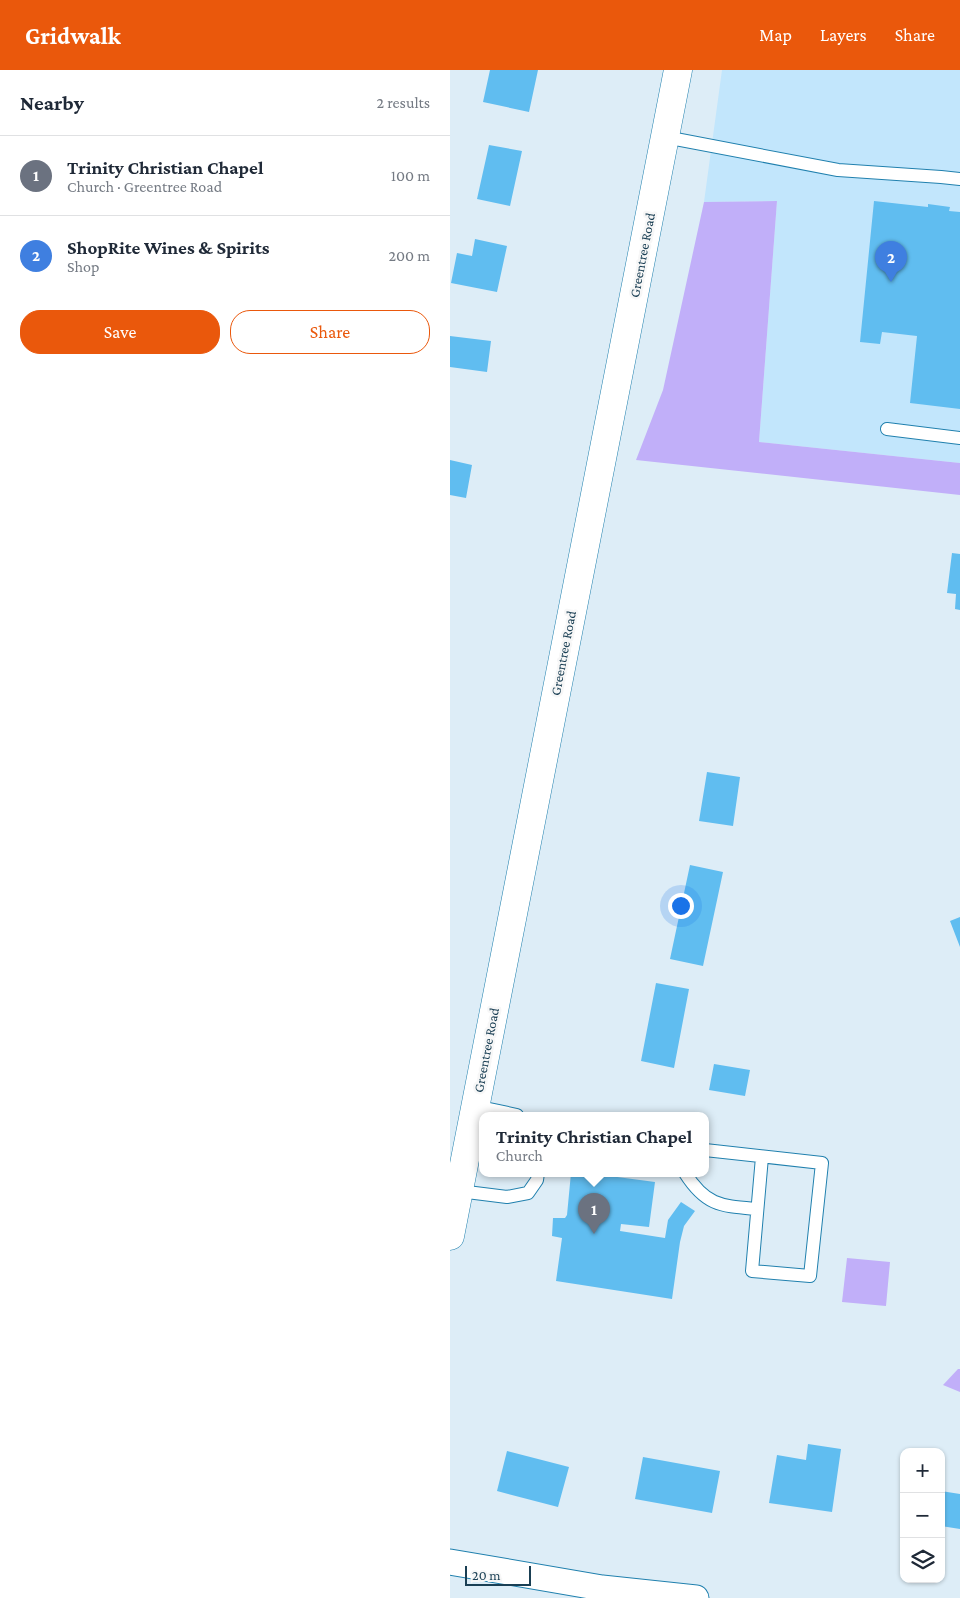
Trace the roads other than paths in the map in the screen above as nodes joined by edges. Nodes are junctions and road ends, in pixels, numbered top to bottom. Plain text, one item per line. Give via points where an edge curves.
1 (678, 70) edge
2 (665, 137) junction
3 (960, 179) edge
4 (887, 430) dead end
5 (960, 438) edge
6 (475, 1106) junction
7 (503, 1112) edge
8 (709, 1150) edge
9 (762, 1157) junction
10 (537, 1177) edge
11 (688, 1177) edge
12 (459, 1191) junction
13 (757, 1209) junction
14 (450, 1236) edge
15 (450, 1562) edge
16 (696, 1598) edge

1 - 2 street, Greentree Road
2 - 3 lane via 838,170
2 - 6 street, Greentree Road
4 - 5 lane
6 - 7 lane
6 - 12 street, Greentree Road
8 - 9 lane
9 - 13 lane
9 - 13 lane via 822,1163 810,1276 752,1271
10 - 12 lane via 528,1193 507,1197
11 - 13 lane via 709,1200 726,1206
12 - 14 street, Greentree Road
15 - 16 street via 602,1588

